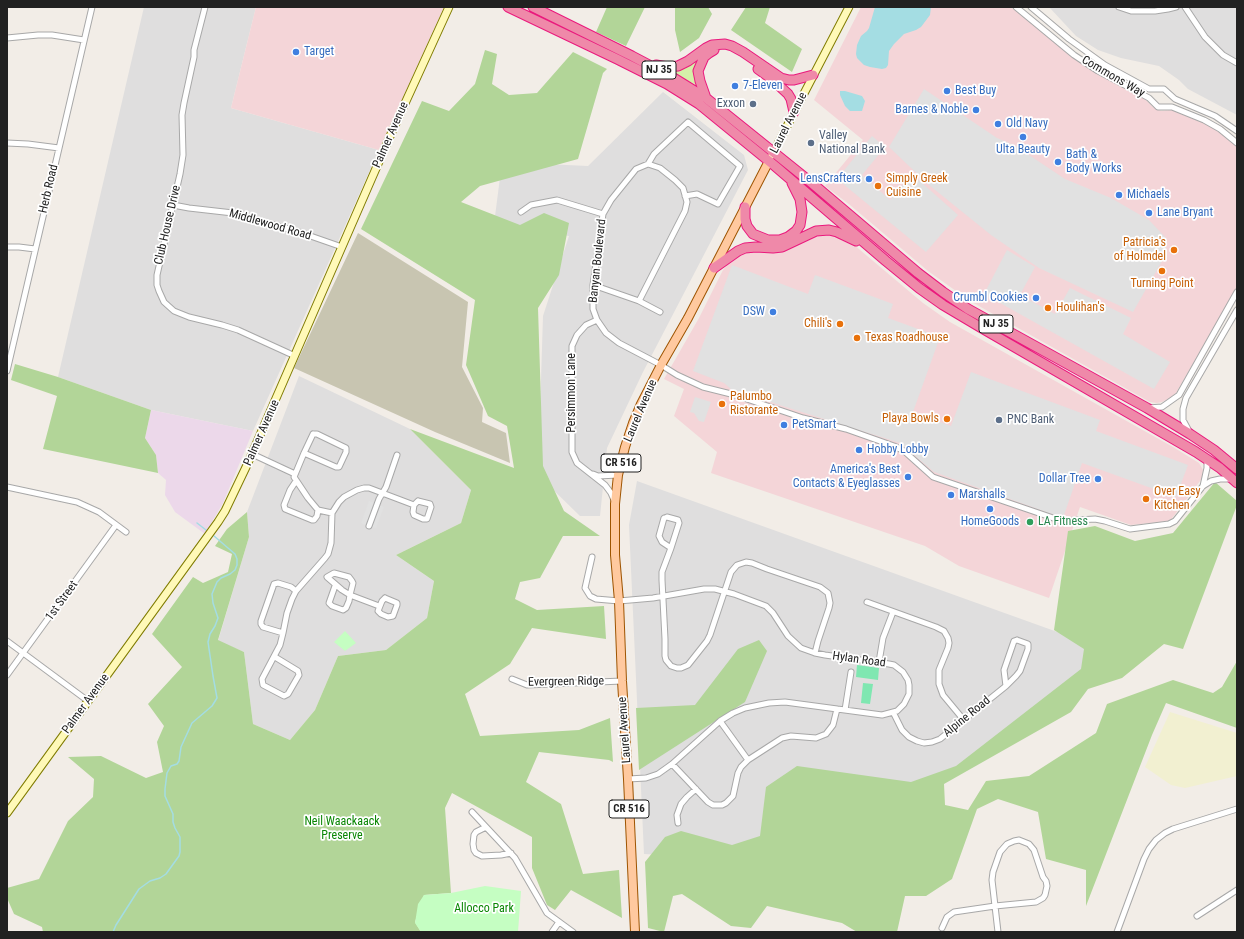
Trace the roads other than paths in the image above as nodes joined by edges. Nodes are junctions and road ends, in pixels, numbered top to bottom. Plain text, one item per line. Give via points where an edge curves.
1 (92, 7) edge
2 (206, 7) edge
3 (508, 7) edge
4 (533, 7) edge
5 (849, 7) edge
6 (1016, 7) edge
7 (1031, 7) edge
8 (1119, 7) edge
9 (1176, 7) edge
10 (1185, 7) edge
11 (448, 9) edge
12 (7, 38) edge
13 (84, 40) junction
14 (645, 62) junction
15 (1237, 63) edge
16 (813, 75) junction
17 (706, 98) junction
18 (794, 112) junction
19 (1237, 131) edge
20 (7, 143) edge
21 (1237, 143) edge
22 (58, 148) junction
23 (771, 156) junction
24 (648, 164) junction
25 (785, 174) junction
26 (685, 196) junction
27 (173, 205) junction
28 (745, 207) junction
29 (522, 212) dead end
30 (603, 214) junction
31 (342, 247) junction
32 (7, 248) edge
33 (35, 249) junction
34 (886, 261) junction
35 (714, 268) junction
36 (593, 285) junction
37 (1237, 292) edge
38 (639, 301) junction
39 (1237, 310) edge
40 (660, 312) dead end
41 (597, 320) junction
42 (295, 356) junction
43 (661, 365) junction
44 (7, 371) edge
45 (1147, 408) junction
46 (1190, 434) junction
47 (304, 452) junction
48 (252, 454) junction
49 (397, 455) dead end
50 (1207, 459) junction
51 (1237, 469) edge
52 (587, 471) junction
53 (295, 474) junction
54 (618, 475) junction
55 (296, 481) junction
56 (1235, 481) edge
57 (1203, 486) junction
58 (7, 487) edge
59 (382, 492) junction
60 (615, 502) junction
61 (414, 505) junction
62 (318, 510) junction
63 (332, 513) junction
64 (116, 525) junction
65 (369, 526) dead end
66 (126, 532) dead end
67 (671, 548) junction
68 (592, 557) dead end
69 (335, 586) junction
70 (296, 591) junction
71 (725, 591) junction
72 (350, 595) junction
73 (662, 597) junction
74 (619, 601) junction
75 (867, 602) dead end
76 (380, 606) dead end
77 (893, 612) junction
78 (283, 633) junction
79 (7, 642) edge
80 (815, 653) junction
81 (24, 654) junction
82 (274, 657) junction
83 (879, 662) junction
84 (851, 672) dead end
85 (7, 675) edge
86 (512, 679) dead end
87 (622, 681) junction
88 (1006, 686) junction
89 (88, 701) junction
90 (837, 709) junction
91 (845, 710) junction
92 (893, 712) junction
93 (963, 719) junction
94 (720, 721) junction
95 (748, 760) junction
96 (672, 764) junction
97 (628, 779) junction
98 (696, 789) junction
99 (1237, 809) edge
100 (472, 812) dead end
101 (7, 813) edge
102 (678, 823) dead end
103 (486, 827) junction
104 (511, 853) junction
105 (1237, 890) edge
106 (995, 906) junction
107 (1197, 916) dead end
108 (560, 922) junction
109 (942, 928) dead end
110 (552, 932) edge
111 (573, 932) edge
112 (635, 932) edge
113 (998, 932) edge
114 (1117, 932) edge

1 - 13 street, Herb Road
2 - 27 street, Club House Drive via 182,114 183,155
3 - 23 highway, NJ 35 via 667,84
4 - 14 highway, NJ 35
5 - 16 street, Laurel Avenue
6 - 21 street, Commons Way via 1074,55 1098,71 1150,98 1158,107 1172,107 1204,120
7 - 19 street, Commons Way via 1069,40 1105,65 1149,89 1164,89 1175,99 1215,116
8 - 9 street via 1131,11 1155,11
10 - 15 street via 1205,37 1223,55
11 - 31 street, Palmer Avenue
12 - 13 street via 52,35
13 - 22 street, Herb Road
14 - 16 highway via 661,67 674,66 688,61 712,45 725,44 743,52 781,78 794,80
14 - 17 highway, NJ 35
16 - 18 street, Laurel Avenue
17 - 18 highway via 698,75 699,66 709,53 722,49 754,66 783,89 791,99
17 - 23 highway, NJ 35
18 - 23 street, Laurel Avenue
20 - 22 street
22 - 33 street, Herb Road
23 - 25 highway, NJ 35
23 - 28 main road, Laurel Avenue / CR 516
23 - 45 highway, NJ 35 via 813,184 918,273 968,309
24 - 26 street via 660,168 675,180 683,188
24 - 26 street, Banyan Boulevard via 654,154 688,122 740,166 718,204 697,194
24 - 30 street, Banyan Boulevard via 636,169
25 - 28 highway via 800,199 802,212 800,225 796,231 785,239 762,239 753,234 747,226
25 - 34 highway, NJ 35
26 - 38 street via 685,211
27 - 31 street, Middlewood Road via 233,213
27 - 42 street, Club House Drive via 157,275 157,285 164,302 174,311 238,330
28 - 35 main road, Laurel Avenue / CR 516
29 - 30 street via 531,205 556,200
30 - 36 street, Banyan Boulevard
31 - 42 street, Palmer Avenue
32 - 33 street
33 - 44 street, Herb Road
34 - 35 highway via 841,233 821,230 782,247 745,248
34 - 50 highway, NJ 35 via 919,288 955,312
35 - 43 main road, Laurel Avenue / CR 516
36 - 38 street
36 - 41 street, Banyan Boulevard via 593,309
37 - 45 street via 1178,395 1162,406
38 - 40 street
39 - 46 street via 1186,398 1183,420
41 - 43 street, Banyan Boulevard via 606,333 619,343
41 - 52 street, Persimmon Lane via 586,325 572,346 572,452 577,463
42 - 48 street, Palmer Avenue
43 - 54 main road, Laurel Avenue / CR 516 via 633,423
43 - 57 street, Banyan Boulevard via 703,387 735,394 894,446 904,451 933,477 1062,521 1095,519 1133,529 1169,524 1175,521
45 - 46 highway, NJ 35
46 - 51 highway, NJ 35
47 - 47 street via 313,434 346,448 339,467
47 - 53 street
48 - 53 street
48 - 89 street, Palmer Avenue via 219,521
49 - 59 street
50 - 56 highway, NJ 35
50 - 57 street
52 - 54 street via 598,476
52 - 60 street, Persimmon Lane via 605,485
53 - 55 street
54 - 60 main road, Laurel Avenue / CR 516
55 - 62 street
55 - 62 street via 284,505 285,509 312,520 317,516
56 - 57 street via 1220,479
58 - 64 street via 78,502 99,512
59 - 61 street
59 - 63 street via 369,488 357,490 344,497
59 - 65 street
60 - 74 main road, Laurel Avenue / CR 516 via 615,555
61 - 61 street via 420,500 430,504 427,519 414,515
62 - 63 street
63 - 70 street via 328,554
64 - 66 street
64 - 81 street, 1st Street
67 - 67 street via 662,542 659,536 664,518 667,517 678,520 680,524
67 - 73 street via 662,576
68 - 74 street, Hylan Road via 585,588 590,596 596,599
69 - 72 street
69 - 72 street via 330,605 343,610
69 - 72 street via 326,577 334,573 351,579
70 - 78 street via 288,608
70 - 78 street via 291,587 274,584 260,624
71 - 73 street, Hylan Road via 715,588 704,589
71 - 73 street via 710,635 688,665 681,668 671,666 666,660
71 - 80 street, Hylan Road via 766,606 792,641 801,648
71 - 80 street via 734,568 746,562 820,587 830,598 830,603
72 - 76 street
73 - 74 street, Hylan Road
74 - 87 main road, Laurel Avenue / CR 516
75 - 77 street
77 - 83 street via 883,638
77 - 93 street via 936,627 946,634 949,643 939,670 938,681 943,695
78 - 82 street
79 - 81 street
80 - 83 street, Hylan Road
81 - 85 street, 1st Street
81 - 89 street
82 - 82 street via 299,673 288,694 284,696 265,687 262,682
83 - 92 street, Hylan Road via 897,667 908,680 906,701 900,709
84 - 91 street
86 - 87 street, Evergreen Ridge via 526,685
87 - 97 main road, Laurel Avenue / CR 516
88 - 88 street, Alpine Road via 1004,670 1014,641 1018,640 1028,644 1028,649 1020,671
88 - 93 street, Alpine Road
89 - 101 street, Palmer Avenue
90 - 91 street
90 - 94 street via 785,702 769,703 745,708
90 - 95 street via 833,725 826,734 816,738 782,738
91 - 92 street via 882,715
92 - 93 street, Alpine Road via 904,734 924,743 940,739
94 - 95 street
94 - 96 street
95 - 98 street via 741,767 733,796 726,803 713,805
96 - 97 street via 650,778
96 - 98 street
97 - 112 main road, Laurel Avenue / CR 516
98 - 102 street via 681,804 677,814
99 - 114 street via 1173,829 1156,840 1144,859
100 - 103 street
103 - 104 street
103 - 104 street via 474,835 476,853 482,856
104 - 108 street via 544,909
105 - 107 street
106 - 106 street via 1036,902 1045,895 1046,881 1030,845 1019,840 1012,841 1000,852 992,880
106 - 109 street via 954,912 947,917
106 - 113 street
108 - 110 street
108 - 111 street

